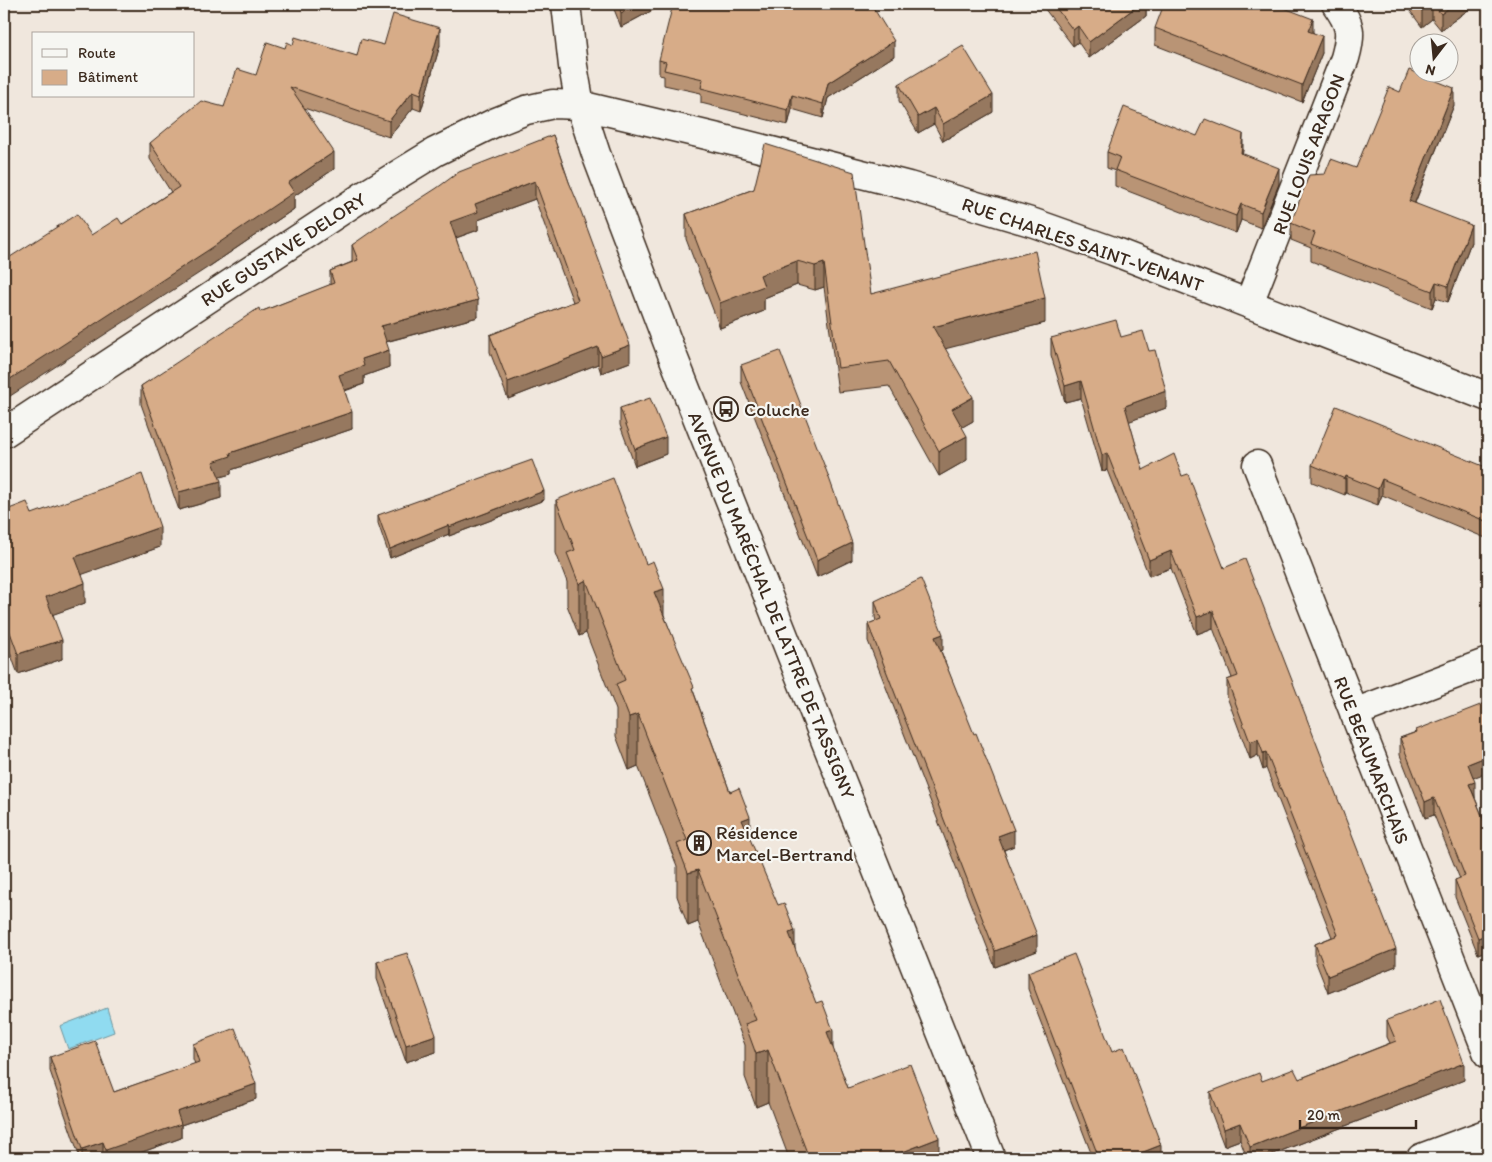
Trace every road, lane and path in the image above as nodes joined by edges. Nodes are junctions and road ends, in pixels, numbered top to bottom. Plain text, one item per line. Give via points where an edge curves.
1 (566, 4) edge
2 (1336, 4) edge
3 (580, 105) junction
4 (1249, 303) junction
5 (1488, 397) edge
6 (4, 433) edge
7 (1257, 465) dead end
8 (1488, 662) edge
9 (1354, 713) junction
10 (1481, 1017) edge
11 (1488, 1054) edge
12 (1488, 1133) edge
13 (991, 1158) edge
14 (1421, 1158) edge

1 - 3 street, AVENUE DU MARÉCHAL DE LATTRE DE TASSIGNY
2 - 4 street, RUE LOUIS ARAGON via 1346,18 1349,30 1345,58
3 - 4 street, RUE CHARLES SAINT-VENANT via 899,184 1034,223
3 - 6 street, RUE GUSTAVE DELORY via 553,104 526,110 436,152 365,195
3 - 13 street, AVENUE DU MARÉCHAL DE LATTRE DE TASSIGNY via 672,354
4 - 5 street, RUE CHARLES SAINT-VENANT
7 - 9 street, RUE BEAUMARCHAIS
8 - 9 street
9 - 10 street, RUE BEAUMARCHAIS
10 - 11 street, RUE BEAUMARCHAIS
12 - 14 street

